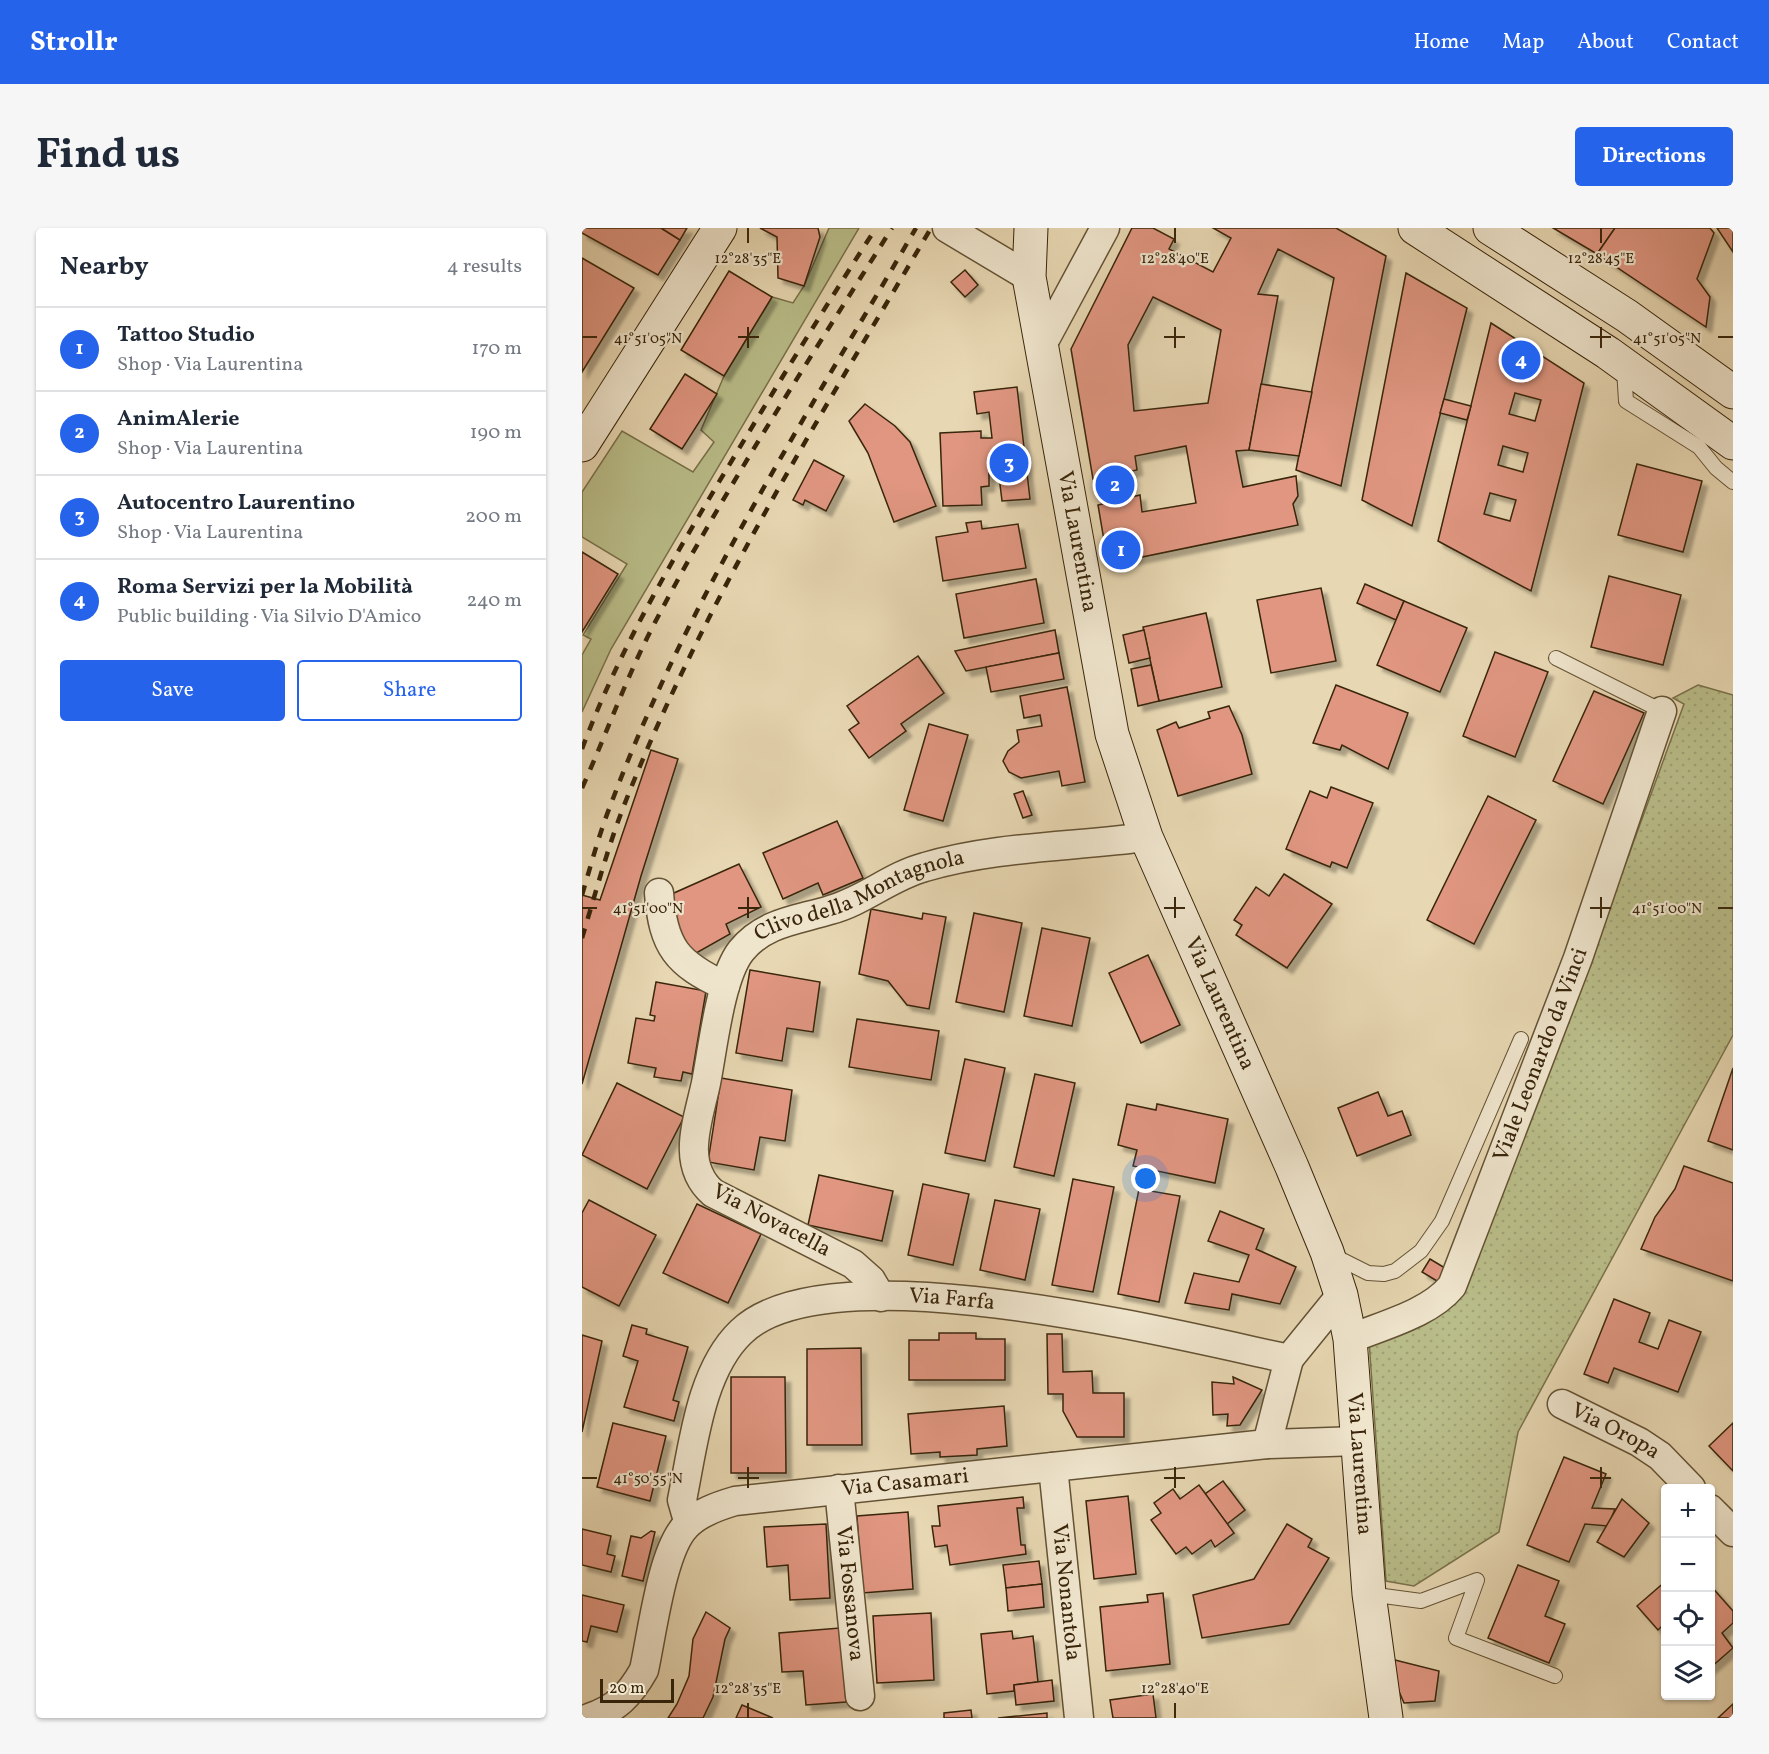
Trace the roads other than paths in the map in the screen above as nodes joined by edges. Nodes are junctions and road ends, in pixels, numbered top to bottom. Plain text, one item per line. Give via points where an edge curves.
1 (720, 228) edge
2 (947, 228) edge
3 (1031, 228) edge
4 (1105, 228) edge
5 (1490, 228) edge
6 (1436, 233) edge
7 (1029, 277) junction
8 (1042, 345) junction
9 (1623, 364) junction
10 (1733, 392) edge
11 (1733, 443) edge
12 (582, 445) edge
13 (1733, 482) edge
14 (1556, 658) dead end
15 (1662, 711) joint
16 (1146, 837) junction
17 (659, 893) dead end
18 (725, 986) junction
19 (1521, 1040) dead end
20 (1327, 1252) junction
21 (1341, 1295) junction
22 (881, 1297) junction
23 (1350, 1339) junction
24 (1289, 1359) junction
25 (1562, 1404) dead end
26 (1358, 1441) junction
27 (1267, 1443) junction
28 (1053, 1467) junction
29 (1687, 1484) edge
30 (839, 1489) junction
31 (1715, 1514) edge
32 (691, 1521) junction
33 (1733, 1532) edge
34 (1369, 1594) junction
35 (1555, 1676) dead end
36 (860, 1696) dead end
37 (589, 1718) edge
38 (1079, 1718) edge
39 (1386, 1718) edge

1 - 12 street
2 - 7 street
3 - 7 street, Via Laurentina
4 - 8 street
5 - 10 street via 1652,333
6 - 9 street
7 - 8 street, Via Laurentina
8 - 16 street, Via Laurentina via 1109,718
9 - 11 street
9 - 13 lane via 1626,401 1699,447
14 - 15 lane
15 - 23 street, Viale Leonardo da Vinci via 1578,958 1452,1286 1436,1301
16 - 18 street, Clivo della Montagnola via 972,856 908,872 846,905 787,920 767,930 741,951
16 - 20 street, Via Laurentina
17 - 18 street via 661,916 672,949 687,965
18 - 22 street, Via Novacella via 694,1148 695,1168 702,1183 714,1193 853,1264 871,1280
19 - 20 lane via 1442,1221 1421,1251 1395,1271 1384,1274 1368,1273
20 - 21 street, Via Laurentina
21 - 23 street, Via Laurentina
21 - 24 street
22 - 24 street, Via Farfa via 972,1299 1022,1306
22 - 32 street, Via Farfa via 813,1300 780,1309 749,1325 733,1341 714,1371 694,1442 682,1500
23 - 26 street, Via Laurentina
24 - 27 street
25 - 29 street, Via Oropa via 1639,1442 1660,1456
26 - 27 street, Via Casamari
26 - 34 street, Via Laurentina
27 - 28 street, Via Casamari
28 - 30 street, Via Casamari
28 - 38 street, Via Nonantola
30 - 32 street, Via Casamari via 735,1501
30 - 36 street, Via Fossanova
31 - 33 street
32 - 37 street, Via Casamari via 673,1544 644,1670 623,1701
34 - 35 lane via 1421,1601 1477,1580 1456,1638
34 - 39 street, Via Laurentina

